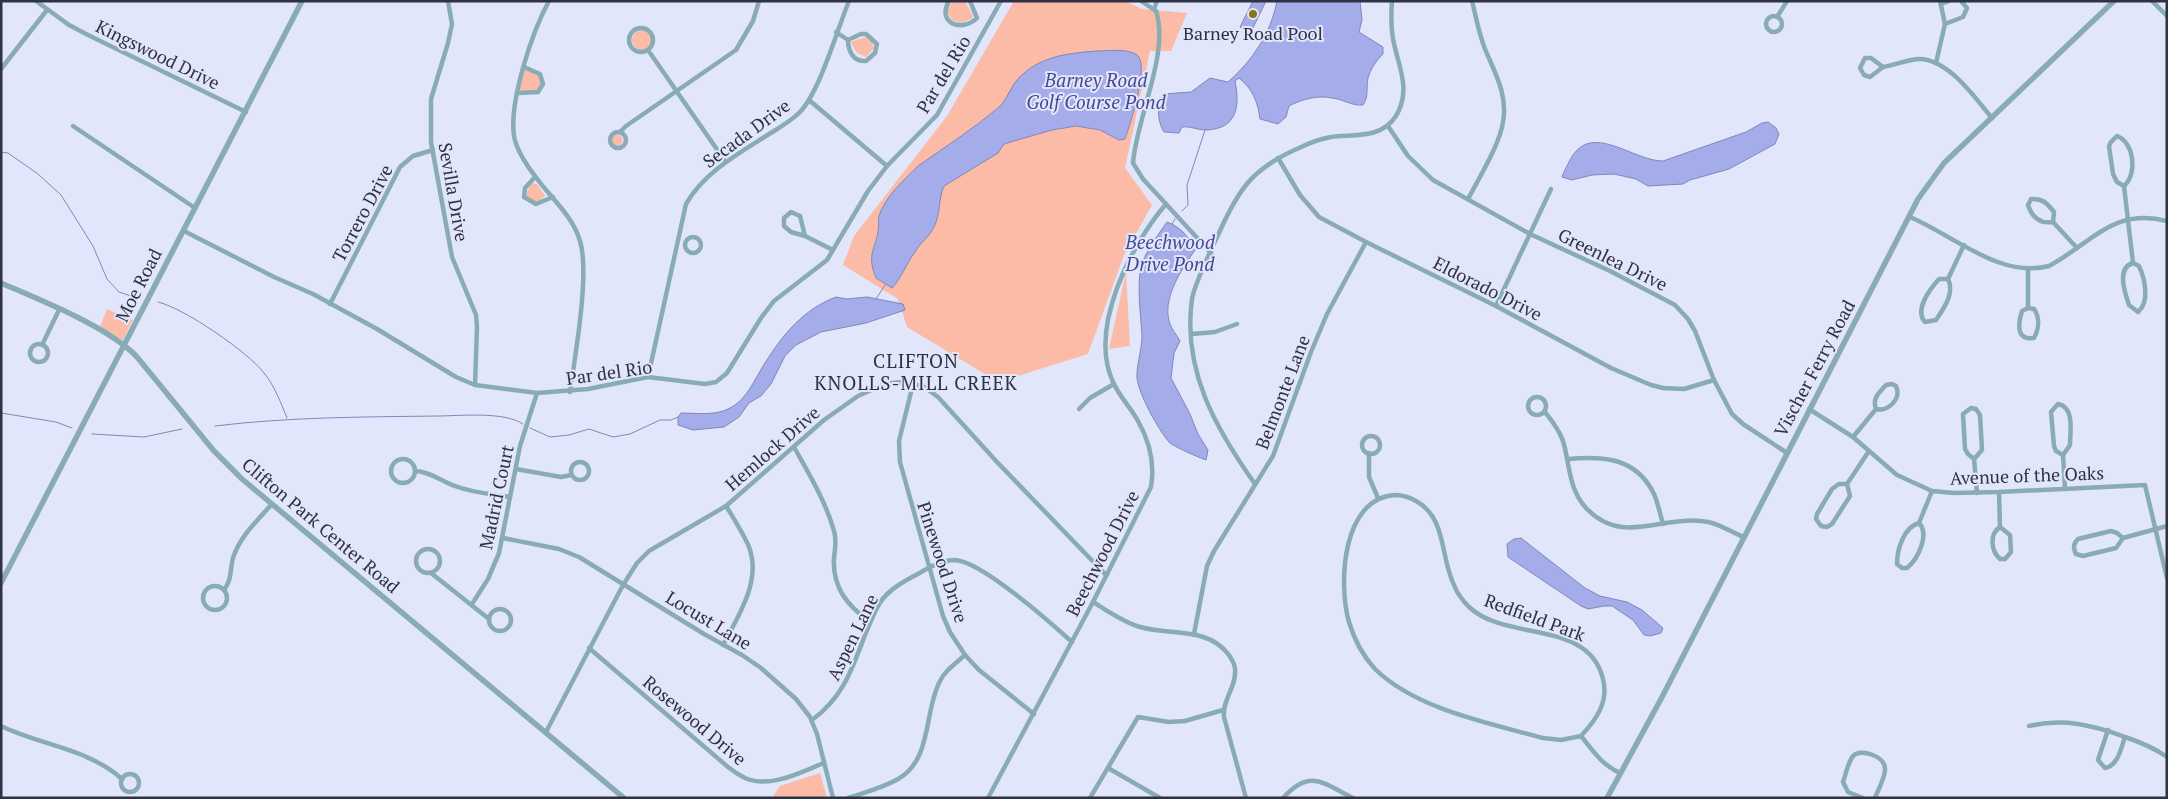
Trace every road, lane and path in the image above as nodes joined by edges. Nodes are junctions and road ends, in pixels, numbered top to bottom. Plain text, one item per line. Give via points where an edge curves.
1 (36, 1) edge
2 (302, 1) edge
3 (448, 1) edge
4 (549, 1) edge
5 (759, 1) edge
6 (849, 1) edge
7 (949, 1) edge
8 (970, 1) edge
9 (1001, 1) edge
10 (1141, 1) edge
11 (1158, 1) edge
12 (1392, 1) edge
13 (1472, 1) edge
14 (1787, 1) edge
15 (1949, 1) edge
16 (1961, 1) edge
17 (2114, 1) edge
18 (2152, 1) edge
19 (1941, 3) edge
20 (1154, 8) junction
21 (48, 10) junction
22 (2167, 16) edge
23 (1777, 17) dead end
24 (977, 18) junction
25 (988, 24) junction
26 (1945, 24) junction
27 (836, 32) junction
28 (848, 40) junction
29 (648, 50) junction
30 (1936, 63) junction
31 (524, 67) junction
32 (1884, 67) junction
33 (1, 69) edge
34 (677, 92) junction
35 (518, 93) junction
36 (809, 100) junction
37 (246, 112) junction
38 (1992, 118) junction
39 (73, 126) dead end
40 (1388, 126) junction
41 (620, 132) dead end
42 (433, 150) junction
43 (1278, 158) junction
44 (725, 161) junction
45 (887, 166) junction
46 (535, 177) junction
47 (2124, 186) junction
48 (1551, 189) dead end
49 (553, 197) junction
50 (1468, 198) junction
51 (1166, 204) junction
52 (195, 208) junction
53 (1910, 217) junction
54 (2129, 219) junction
55 (2167, 221) edge
56 (2053, 222) junction
57 (184, 231) junction
58 (1530, 234) junction
59 (805, 236) junction
60 (676, 240) junction
61 (686, 242) dead end
62 (1366, 242) junction
63 (1964, 245) junction
64 (2077, 248) junction
65 (833, 250) junction
66 (1211, 253) junction
67 (2133, 263) junction
68 (2028, 269) junction
69 (1948, 279) junction
70 (1, 283) edge
71 (330, 304) junction
72 (1496, 306) junction
73 (2028, 308) junction
74 (59, 310) junction
75 (1237, 324) dead end
76 (1192, 334) junction
77 (42, 344) junction
78 (125, 345) junction
79 (648, 377) junction
80 (1714, 380) junction
81 (913, 384) junction
82 (1114, 384) junction
83 (475, 385) junction
84 (570, 392) junction
85 (536, 393) junction
86 (1078, 409) dead end
87 (1809, 409) junction
88 (1876, 409) junction
89 (1545, 412) junction
90 (1853, 437) junction
91 (794, 447) junction
92 (1869, 451) junction
93 (1369, 453) junction
94 (1787, 453) junction
95 (2063, 455) junction
96 (1974, 458) junction
97 (1568, 459) junction
98 (516, 469) junction
99 (415, 471) junction
100 (572, 474) junction
101 (1256, 484) junction
102 (1847, 484) junction
103 (2065, 488) junction
104 (1932, 490) junction
105 (1999, 492) junction
106 (1977, 493) junction
107 (510, 497) junction
108 (1378, 498) junction
109 (272, 504) junction
110 (726, 506) junction
111 (1919, 523) junction
112 (1662, 524) junction
113 (2167, 526) edge
114 (2000, 527) junction
115 (2156, 529) junction
116 (503, 538) junction
117 (1743, 538) junction
118 (2123, 538) junction
119 (929, 568) junction
120 (431, 573) junction
121 (1106, 575) junction
122 (2167, 578) edge
123 (1, 583) edge
124 (624, 585) junction
125 (224, 590) junction
126 (1093, 602) junction
127 (472, 604) junction
128 (489, 619) junction
129 (870, 622) junction
130 (1194, 634) junction
131 (1072, 642) junction
132 (723, 645) junction
133 (589, 648) junction
134 (964, 655) junction
135 (1223, 710) junction
136 (1034, 714) junction
137 (812, 720) junction
138 (1, 726) edge
139 (2029, 726) dead end
140 (2108, 730) junction
141 (546, 732) junction
142 (1581, 736) junction
143 (2125, 737) junction
144 (2167, 757) edge
145 (824, 764) junction
146 (1108, 768) junction
147 (1620, 773) junction
148 (122, 779) junction
149 (624, 798) edge
150 (833, 798) edge
151 (848, 798) edge
152 (988, 798) edge
153 (1090, 798) edge
154 (1160, 798) edge
155 (1246, 798) edge
156 (1283, 798) edge
157 (1353, 798) edge
158 (1607, 798) edge
159 (1863, 798) edge
160 (1875, 798) edge

1 - 21 street, Kingswood Drive
2 - 37 street, Moe Road
3 - 42 street, Sevilla Drive via 452,24 430,109
4 - 31 street
5 - 34 street via 753,21 736,50
6 - 27 street, Secada Drive
7 - 24 street via 945,11 953,24 969,25
8 - 24 street
9 - 25 street, Par del Rio
10 - 20 street
11 - 20 street
12 - 40 street via 1393,40 1404,87 1401,106
13 - 50 street via 1485,48 1502,88 1504,111 1503,124
14 - 23 street
15 - 19 street
16 - 26 street via 1967,8 1962,17
17 - 38 street, Vischer Ferry Road
18 - 22 street
19 - 26 street
20 - 51 street via 1159,27 1156,60 1133,163 1134,169
21 - 33 street
21 - 37 street, Kingswood Drive via 88,35
24 - 25 street
25 - 45 street, Par del Rio via 937,115
26 - 30 street
27 - 28 street
27 - 36 street, Secada Drive
28 - 28 street via 849,50 861,62 870,59 877,48 874,39 866,34
29 - 29 street via 640,52 631,47 629,39 634,30 642,28 652,33 653,44
29 - 34 street
30 - 32 street via 1917,59
30 - 38 street via 1951,72
31 - 35 street
31 - 35 street via 540,74 543,84 538,92
32 - 32 street via 1870,77 1860,71 1867,58
34 - 41 street
34 - 44 street
35 - 46 street via 515,138
36 - 44 street, Secada Drive via 788,122
36 - 45 street
37 - 52 street, Moe Road
38 - 53 street, Vischer Ferry Road via 1944,163 1918,199
39 - 52 street
40 - 43 street via 1365,135 1320,140
40 - 50 street, Greenlea Drive via 1418,168 1433,180
42 - 71 street, Torrero Drive via 413,156 400,167
42 - 83 street, Sevilla Drive via 452,257 478,327
43 - 62 street, Eldorado Drive via 1314,212
43 - 66 street via 1243,186
44 - 60 street, Secada Drive via 691,195
45 - 65 street, Par del Rio via 863,198
46 - 49 street
46 - 49 street via 524,188 524,197 536,204
47 - 47 street via 2113,174 2109,146 2117,136 2129,144 2131,157 2132,174
47 - 54 street
48 - 58 street
49 - 84 street via 575,229 582,249 582,292
50 - 58 street, Greenlea Drive
51 - 66 street
51 - 82 street, Beechwood Drive via 1148,224 1116,294 1105,344
52 - 57 street, Moe Road
53 - 63 street
53 - 87 street, Vischer Ferry Road
54 - 55 street via 2151,217
54 - 64 street via 2106,227
54 - 67 street
56 - 56 street via 2054,212 2044,200 2031,200 2028,205 2030,212 2040,221
56 - 64 street
57 - 71 street, Par del Rio
57 - 78 street, Moe Road
58 - 72 street
58 - 80 street, Greenlea Drive via 1675,305 1695,331
59 - 59 street via 800,216 794,212 787,213 783,222 786,229
59 - 65 street
60 - 61 street
60 - 79 street, Secada Drive
62 - 72 street, Eldorado Drive
62 - 101 street, Belmonte Lane via 1327,314 1279,443
63 - 68 street via 2008,266
63 - 69 street
64 - 68 street via 2049,266
65 - 79 street, Par del Rio via 823,264 774,301 722,378 705,384
66 - 76 street via 1192,298
67 - 67 street via 2143,274 2145,301 2138,312 2129,305 2123,279 2124,270
68 - 73 street
69 - 69 street via 1939,279 1920,310 1925,322 1936,320 1945,306 1951,291
70 - 74 street, Clifton Park Center Road
71 - 83 street, Par del Rio
72 - 80 street, Eldorado Drive via 1611,368 1651,385 1684,388
73 - 73 street via 2022,312 2019,331 2028,339 2034,338 2038,324 2034,309
74 - 77 street
74 - 78 street, Clifton Park Center Road
75 - 76 street via 1215,332
76 - 101 street via 1198,382 1206,402 1229,447
77 - 77 street via 31,349 30,354 35,360 43,360 47,356 48,351
78 - 109 street, Clifton Park Center Road via 214,450
78 - 123 street, Moe Road
79 - 84 street, Par del Rio
80 - 94 street, Greenlea Drive via 1732,414
81 - 91 street, Hemlock Drive via 893,382 858,396
81 - 119 street, Pinewood Drive via 900,434 900,462
81 - 121 street, Hemlock Drive via 923,386 938,396
82 - 86 street
82 - 121 street, Beechwood Drive via 1138,421 1148,443 1153,468 1146,500
83 - 85 street, Par del Rio
84 - 85 street, Par del Rio
85 - 98 street, Madrid Court
87 - 90 street, Avenue of the Oaks
87 - 94 street, Vischer Ferry Road
88 - 88 street via 1875,398 1886,385 1896,386 1898,397 1882,411
88 - 90 street
89 - 89 street via 1543,399 1530,400 1528,409 1531,414 1537,416
89 - 97 street via 1558,428
90 - 92 street, Avenue of the Oaks
91 - 110 street, Hemlock Drive
91 - 129 street via 834,531 837,586 854,610
92 - 102 street
92 - 104 street, Avenue of the Oaks via 1897,475
93 - 93 street via 1380,447 1374,436 1366,437 1363,442 1364,450
93 - 108 street via 1369,477
94 - 117 street, Vischer Ferry Road
95 - 95 street via 2054,446 2051,412 2058,404 2069,411 2070,445
95 - 103 street
96 - 96 street via 1965,449 1963,414 1971,408 1980,415 1982,450
96 - 106 street
97 - 112 street via 1594,456 1610,459 1636,471 1654,495
97 - 112 street via 1571,484 1594,515 1619,527 1635,529
98 - 100 street via 561,477
98 - 107 street, Madrid Court
99 - 99 street via 412,479 405,483 397,481 392,471 402,460 412,464
99 - 107 street via 422,471 456,487
100 - 100 street via 575,479 584,480 590,473 589,467 577,462 571,469
101 - 130 street, Belmonte Lane via 1223,532 1207,566
102 - 102 street via 1838,484 1832,489 1817,514 1821,526 1832,524 1850,496
103 - 105 street, Avenue of the Oaks
103 - 115 street, Avenue of the Oaks via 2145,484
104 - 106 street, Avenue of the Oaks
104 - 111 street
105 - 106 street, Avenue of the Oaks
105 - 114 street
107 - 116 street, Madrid Court
108 - 142 street, Redfield Park via 1400,495 1411,498 1430,511 1438,527 1453,584 1469,607 1488,619 1577,644 1594,659 1603,678 1605,693 1600,713
108 - 142 street via 1362,511 1351,531 1345,576 1349,622 1358,644 1374,668 1398,686 1435,706 1543,738 1561,740
109 - 125 street via 241,542 233,558 230,582
109 - 141 street, Clifton Park Center Road
110 - 124 street, Hemlock Drive via 649,550
110 - 132 street via 748,546 753,577
111 - 111 street via 1908,529 1898,551 1897,564 1902,568 1913,564 1920,548 1924,534
112 - 117 street via 1703,521
113 - 115 street
114 - 114 street via 1993,537 1994,552 2000,559 2005,559 2011,552 2010,535
115 - 118 street
115 - 122 street, Avenue of the Oaks
116 - 124 street, Locust Lane via 570,552
116 - 127 street, Madrid Court via 492,570
117 - 147 street, Vischer Ferry Road
118 - 118 street via 2116,548 2083,556 2073,549 2078,539 2111,531
119 - 129 street, Aspen Lane via 889,592
119 - 131 street, Aspen Lane via 955,560 974,566
119 - 134 street, Pinewood Drive via 943,616
120 - 120 street via 439,565 439,556 432,550 424,550 417,555 416,563 420,571
120 - 127 street
121 - 126 street, Beechwood Drive
124 - 132 street, Locust Lane
124 - 133 street, Hemlock Drive
125 - 125 street via 227,601 222,608 214,610 207,607 203,599 208,589
126 - 130 street via 1143,628
126 - 131 street, Beechwood Drive
127 - 128 street
128 - 128 street via 499,632 507,629 511,622 509,614 502,609
129 - 137 street, Aspen Lane via 856,662 842,689
130 - 135 street via 1221,647 1234,663 1235,677
131 - 136 street, Beechwood Drive
132 - 137 street, Locust Lane via 761,668 796,699
133 - 141 street, Hemlock Drive
133 - 145 street, Rosewood Drive via 744,778 778,779
134 - 136 street, Pinewood Drive via 996,686
134 - 151 street via 939,682 930,707 927,731 912,768 900,778
135 - 146 street via 1185,721 1138,717
135 - 155 street
136 - 152 street, Beechwood Drive
137 - 145 street, Locust Lane
138 - 148 street via 28,739 89,758
139 - 140 street via 2065,722
140 - 143 street
140 - 143 street via 2098,760 2104,768 2114,764
141 - 149 street, Clifton Park Center Road
142 - 147 street via 1598,759
143 - 144 street via 2148,745
145 - 150 street, Locust Lane
146 - 153 street
146 - 154 street
147 - 158 street, Vischer Ferry Road
148 - 148 street via 126,775 134,775 140,782 138,790 124,790
156 - 157 street via 1293,787 1313,780
159 - 160 street via 1848,792 1843,782 1852,757 1858,753 1879,758 1883,763 1885,769

